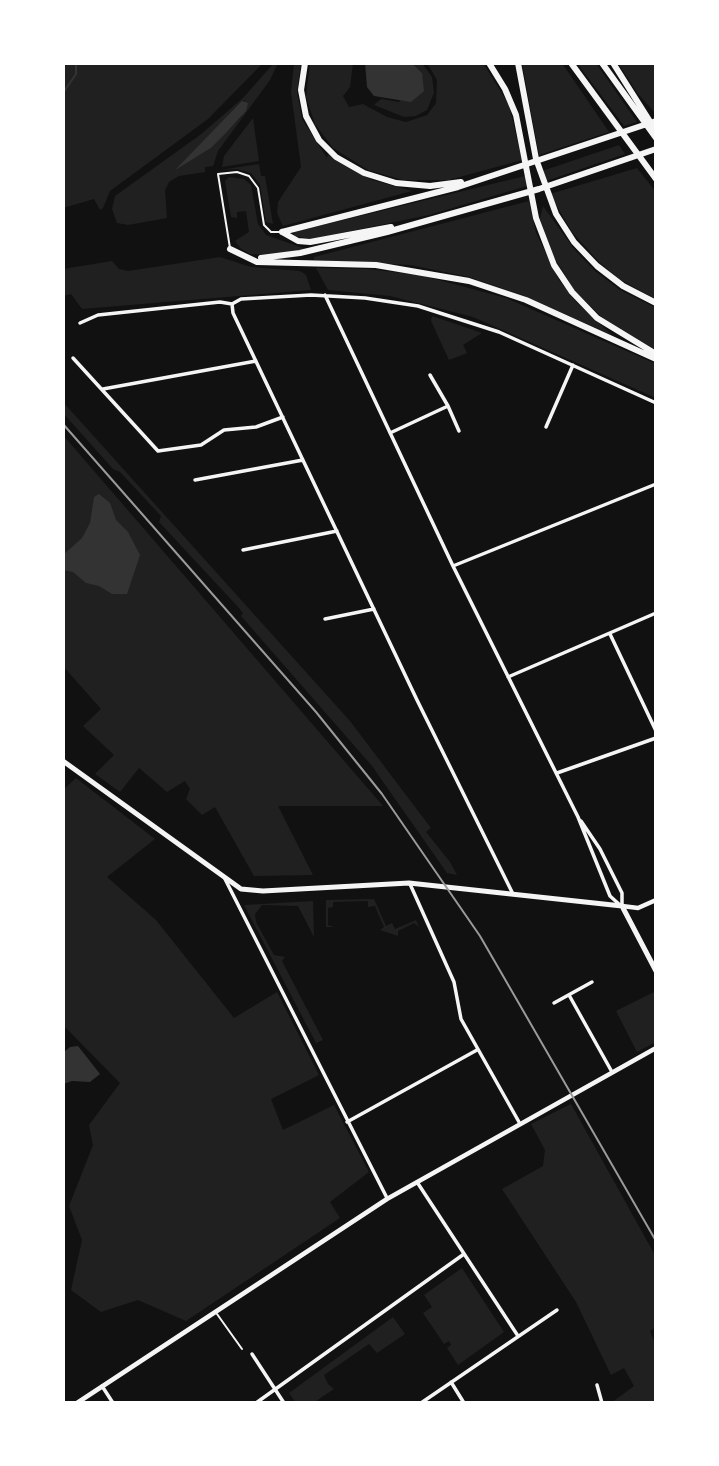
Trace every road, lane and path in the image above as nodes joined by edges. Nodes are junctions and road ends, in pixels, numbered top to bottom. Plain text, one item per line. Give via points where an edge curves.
1 (304, 63) edge
2 (489, 63) edge
3 (518, 63) edge
4 (571, 63) edge
5 (602, 63) edge
6 (613, 63) edge
7 (656, 121) edge
8 (656, 131) edge
9 (656, 138) edge
10 (656, 149) edge
11 (483, 177) junction
12 (656, 179) edge
13 (416, 223) junction
14 (282, 232) junction
15 (230, 249) joint
16 (239, 254) junction
17 (325, 295) junction
18 (656, 303) edge
19 (232, 304) junction
20 (80, 323) dead end
21 (656, 354) edge
22 (74, 358) dead end
23 (656, 359) edge
24 (256, 361) junction
25 (573, 365) junction
26 (430, 375) dead end
27 (102, 389) junction
28 (656, 403) edge
29 (448, 406) junction
30 (283, 417) junction
31 (547, 427) dead end
32 (459, 431) dead end
33 (390, 433) junction
34 (303, 460) junction
35 (194, 480) dead end
36 (656, 484) edge
37 (337, 531) junction
38 (243, 550) dead end
39 (453, 566) junction
40 (374, 609) junction
41 (656, 613) edge
42 (325, 619) dead end
43 (610, 634) junction
44 (508, 677) junction
45 (656, 732) edge
46 (656, 738) edge
47 (63, 761) edge
48 (557, 773) junction
49 (578, 817) junction
50 (225, 879) junction
51 (409, 883) junction
52 (512, 892) junction
53 (656, 900) edge
54 (622, 906) junction
55 (656, 971) edge
56 (592, 982) dead end
57 (569, 995) junction
58 (554, 1003) dead end
59 (656, 1048) edge
60 (477, 1050) junction
61 (612, 1072) junction
62 (347, 1122) junction
63 (519, 1122) junction
64 (416, 1181) junction
65 (387, 1199) junction
66 (464, 1254) junction
67 (557, 1310) dead end
68 (217, 1313) junction
69 (518, 1336) junction
70 (242, 1349) dead end
71 (252, 1354) dead end
72 (451, 1382) junction
73 (597, 1385) dead end
74 (102, 1387) junction
75 (275, 1390) junction
76 (77, 1403) edge
77 (113, 1403) edge
78 (256, 1403) edge
79 (284, 1403) edge
80 (421, 1403) edge
81 (464, 1403) edge
82 (602, 1403) edge

1 - 11 highway via 301,90 306,116 319,140 343,162 372,177 403,185 445,185
2 - 21 highway via 516,115 536,218 554,265 597,318
3 - 18 highway via 536,159 556,214 597,266
4 - 12 highway
5 - 9 highway
6 - 8 highway
7 - 11 highway
10 - 13 highway via 558,183
11 - 14 highway
13 - 14 highway via 310,242
13 - 16 highway via 282,257
14 - 15 lane via 274,233 264,225 258,188 249,176 218,174
15 - 16 highway
16 - 23 highway via 257,262 376,265 452,277 526,300
17 - 19 street via 267,296
17 - 25 street via 436,311 499,332
17 - 33 street
19 - 20 street via 98,314
19 - 24 street
22 - 27 street
24 - 27 street
24 - 30 street
25 - 28 street
25 - 31 street
26 - 29 street
27 - 30 street via 158,451 201,444 224,430 256,427
29 - 32 street
29 - 33 street
30 - 34 street
33 - 39 street
34 - 35 street
34 - 37 street
36 - 39 street
37 - 38 street
37 - 40 street
39 - 44 street
40 - 42 street
40 - 52 street
41 - 43 street
43 - 44 street
43 - 45 street
44 - 48 street
46 - 48 street
47 - 50 main road
48 - 49 street
49 - 54 street via 610,896
49 - 54 street via 622,893
50 - 51 main road via 241,889 262,891
50 - 62 street
51 - 52 main road
51 - 60 street via 454,982 460,1014
52 - 54 main road
53 - 54 street via 638,908
54 - 55 main road
56 - 57 street
57 - 58 street
57 - 61 street
59 - 61 street
60 - 62 street
60 - 63 street
61 - 63 street
62 - 65 street
63 - 64 street
64 - 65 street
64 - 66 street
65 - 68 street
66 - 69 street
66 - 75 street
67 - 69 street
68 - 70 lane
68 - 74 street
69 - 72 street
71 - 75 street
72 - 80 street
72 - 81 street
73 - 82 street
74 - 76 street
74 - 77 street
75 - 78 street
75 - 79 street

